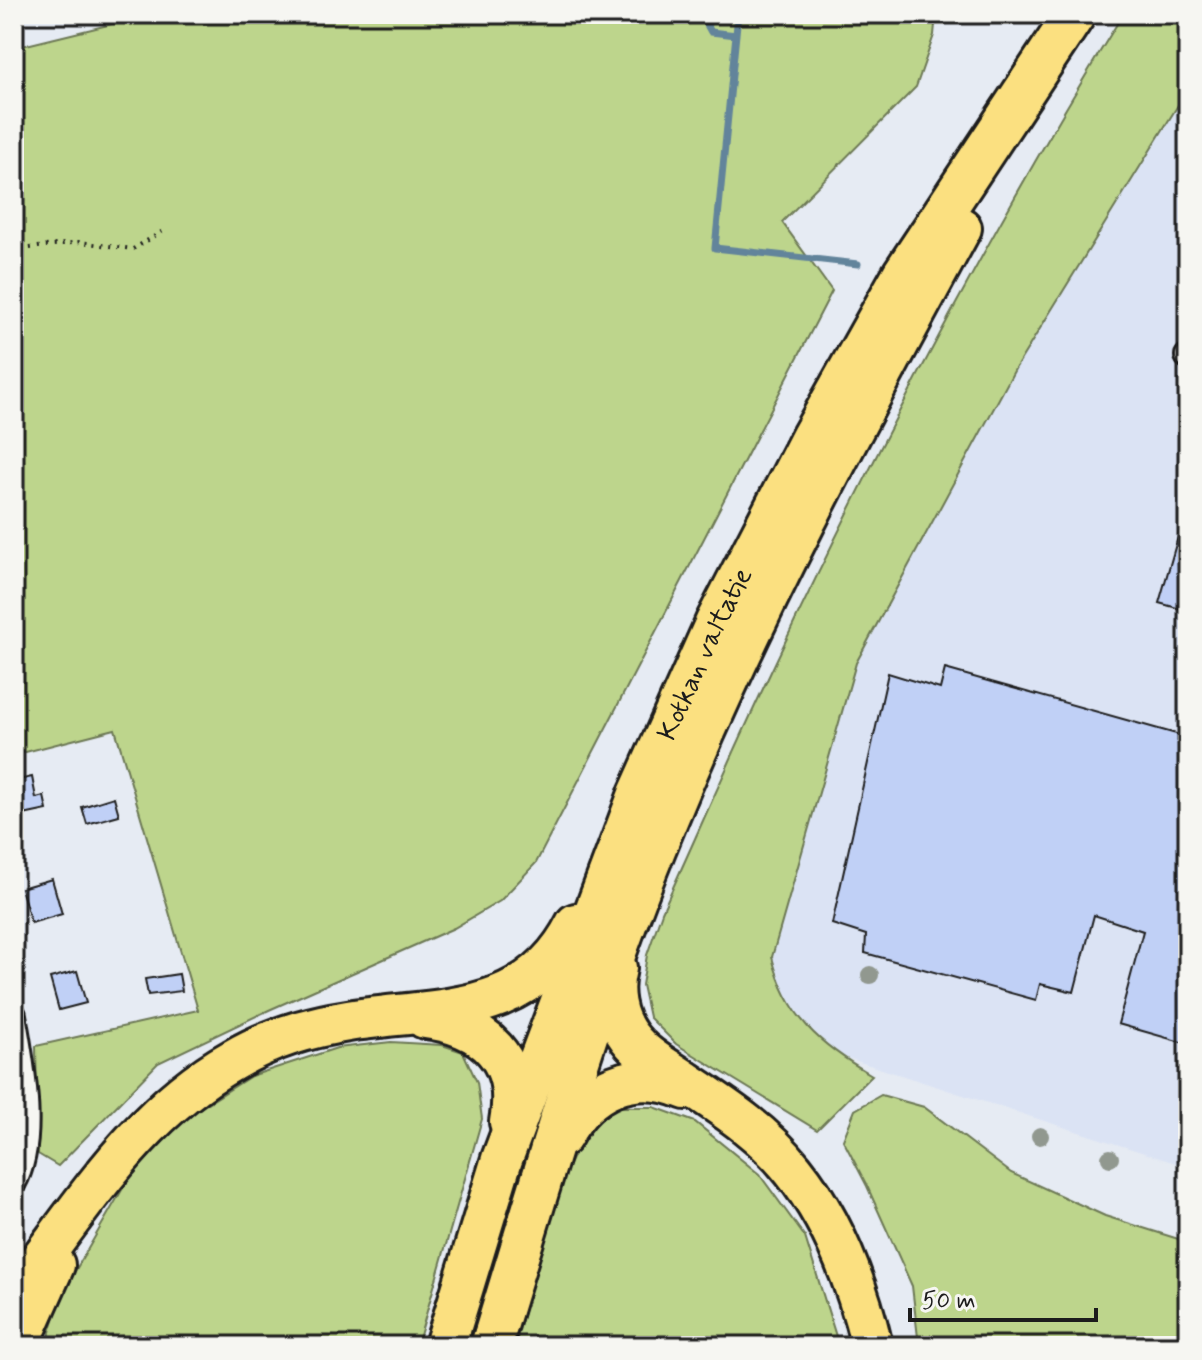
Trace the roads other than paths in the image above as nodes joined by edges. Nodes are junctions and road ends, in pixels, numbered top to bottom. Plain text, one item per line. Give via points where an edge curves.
1 (1077, 14) edge
2 (639, 794) junction
3 (631, 909) junction
4 (14, 1015) edge
5 (401, 1015) junction
6 (715, 1101) junction
7 (502, 1159) junction
8 (14, 1183) edge
9 (540, 1186) junction
10 (88, 1197) junction
11 (14, 1294) edge
12 (18, 1346) edge
13 (445, 1346) edge
14 (491, 1346) edge
15 (872, 1346) edge

1 - 2 highway, Kotkan valtatie via 937,220 858,352 716,622
1 - 3 highway, Kotkan valtatie via 921,302 739,658
2 - 5 highway via 574,928 549,964 492,1000
2 - 7 highway, Kotkan valtatie
3 - 6 highway via 613,984 620,1022 641,1050
3 - 9 highway, Kotkan valtatie
4 - 8 street via 27,1090 23,1168
5 - 7 highway via 454,1023 501,1055 514,1100
5 - 10 highway via 307,1030 235,1058 148,1123
6 - 9 highway via 660,1081 614,1084 575,1115
6 - 15 highway via 770,1144 811,1194 850,1272
7 - 13 highway, Kotkan valtatie
9 - 14 highway, Kotkan valtatie
10 - 11 highway
10 - 12 highway

